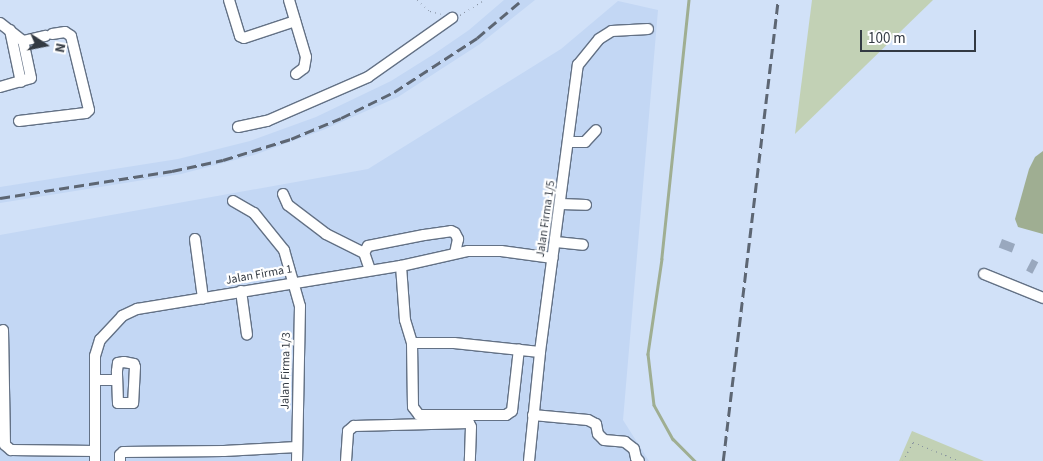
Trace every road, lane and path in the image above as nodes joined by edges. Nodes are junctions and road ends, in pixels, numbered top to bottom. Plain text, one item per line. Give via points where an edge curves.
1 (289, 0) edge
2 (232, 1) edge
3 (452, 18) dead end
4 (295, 21) junction
5 (0, 23) edge
6 (648, 29) dead end
7 (10, 30) junction
8 (23, 41) junction
9 (296, 74) dead end
10 (21, 82) junction
11 (0, 87) edge
12 (19, 121) dead end
13 (238, 127) dead end
14 (596, 130) dead end
15 (569, 142) junction
16 (284, 194) dead end
17 (233, 201) dead end
18 (561, 204) junction
19 (586, 205) dead end
20 (195, 239) dead end
21 (556, 242) junction
22 (583, 244) dead end
23 (364, 253) junction
24 (455, 253) junction
25 (554, 258) junction
26 (400, 266) junction
27 (370, 270) junction
28 (984, 274) dead end
29 (292, 282) junction
30 (241, 291) junction
31 (203, 298) junction
32 (1043, 298) edge
33 (3, 330) dead end
34 (247, 335) dead end
35 (412, 343) junction
36 (520, 349) junction
37 (540, 352) junction
38 (95, 380) junction
39 (117, 380) dead end
40 (533, 415) junction
41 (297, 447) junction
42 (95, 456) edge
43 (224, 456) edge
44 (120, 461) edge
45 (297, 461) edge
46 (346, 461) edge
47 (470, 461) edge
48 (529, 461) edge
49 (640, 461) edge
50 (903, 461) edge
51 (960, 461) edge

1 - 4 street
2 - 4 street via 240,36 244,38
3 - 13 street via 368,76 267,121
4 - 9 street via 306,61 304,68
5 - 7 street
6 - 15 street, Jalan Firma 1/5 via 612,31 589,49 578,65
7 - 8 street
7 - 10 street
8 - 10 street via 32,76
8 - 12 street via 65,32 71,36 89,110
10 - 11 street
14 - 15 street via 585,142
15 - 18 street, Jalan Firma 1/5
16 - 23 street via 288,204 326,234
17 - 29 street, Jalan Firma 1/3 via 254,213 284,250
18 - 19 street
18 - 21 street, Jalan Firma 1/5
20 - 31 street
21 - 22 street
21 - 25 street, Jalan Firma 1/5
23 - 24 street via 368,246 451,231 458,240
23 - 27 street
24 - 25 street, Jalan Firma 1 via 501,251
24 - 26 street, Jalan Firma 1
25 - 37 street, Jalan Firma 1/5
26 - 27 street, Jalan Firma 1
26 - 35 street via 405,320
27 - 29 street, Jalan Firma 1
28 - 32 street
29 - 30 street, Jalan Firma 1
29 - 41 street, Jalan Firma 1/3 via 300,306
30 - 31 street, Jalan Firma 1
30 - 34 street
31 - 38 street, Jalan Firma 1 via 137,309 122,316 100,340 95,356
33 - 42 street via 5,445 11,450
35 - 36 street
35 - 36 street via 413,407 419,415 506,415 512,411
36 - 37 street
37 - 40 street, Jalan Firma 1/5
38 - 39 street
38 - 42 street, Jalan Firma 1
40 - 48 street, Jalan Firma 1/5
40 - 49 street via 588,420 596,424 598,434 604,440 625,442 634,449
41 - 43 street
41 - 45 street, Jalan Firma 1/3
43 - 44 street via 123,452
46 - 47 street via 348,432 354,426 469,423
50 - 51 path via 913,442

